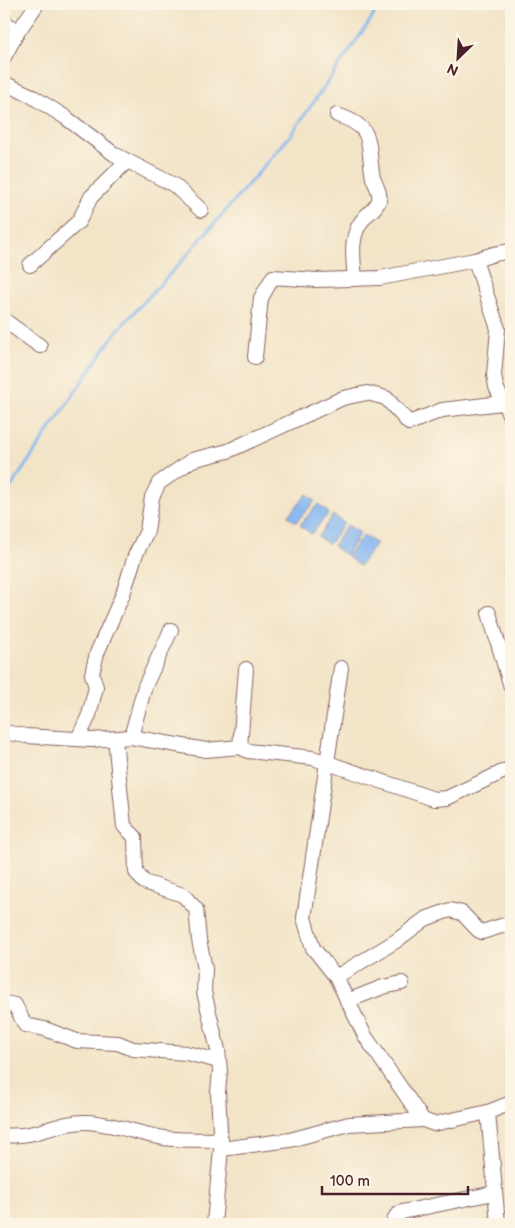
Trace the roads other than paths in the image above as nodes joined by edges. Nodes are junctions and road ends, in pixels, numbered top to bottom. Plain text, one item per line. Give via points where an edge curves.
1 (37, 4) edge
2 (4, 21) edge
3 (17, 33) junction
4 (4, 57) edge
5 (4, 83) edge
6 (337, 115) dead end
7 (128, 161) junction
8 (201, 210) dead end
9 (511, 251) edge
10 (475, 260) junction
11 (30, 266) dead end
12 (355, 279) junction
13 (4, 320) edge
14 (40, 346) dead end
15 (254, 357) dead end
16 (502, 403) junction
17 (511, 418) edge
18 (489, 614) dead end
19 (171, 630) dead end
20 (341, 668) dead end
21 (246, 669) dead end
22 (511, 687) edge
23 (4, 732) edge
24 (131, 737) junction
25 (78, 739) junction
26 (115, 739) junction
27 (240, 747) junction
28 (326, 762) junction
29 (511, 768) edge
30 (511, 923) edge
31 (336, 977) junction
32 (402, 983) dead end
33 (4, 1002) edge
34 (347, 1002) junction
35 (219, 1061) junction
36 (511, 1103) edge
37 (488, 1112) junction
38 (423, 1120) junction
39 (4, 1135) edge
40 (221, 1144) junction
41 (494, 1193) junction
42 (214, 1224) edge
43 (393, 1224) edge
44 (498, 1224) edge

1 - 3 street
2 - 3 street
3 - 4 street
5 - 7 street via 44,104
6 - 12 street via 357,122 366,132 380,197 377,206 364,217 354,234
7 - 8 street via 174,185
7 - 11 street via 92,196 79,221
9 - 10 street
10 - 12 street via 380,278
10 - 16 street via 498,329 494,375
12 - 15 street via 273,277 261,298
13 - 14 street
16 - 17 street
16 - 25 street via 442,410 409,423 386,398 367,393 343,398 228,451 192,460 159,483 152,497 146,531 97,653 92,674 96,687 89,715
18 - 22 street
19 - 24 street via 144,686
20 - 28 street
21 - 27 street
23 - 25 street
24 - 26 street
24 - 27 street via 206,750
25 - 26 street
26 - 35 street via 124,826 134,837 136,872 144,882 183,895 196,909 205,969 204,992
27 - 28 street via 248,751
28 - 29 street via 413,793 441,799
28 - 31 street via 304,918 313,948
30 - 31 street via 482,932 462,913 450,910 425,919 396,941
31 - 34 street
32 - 34 street
33 - 35 street via 15,1005 25,1025 77,1041 118,1043 133,1049 186,1053
34 - 38 street via 365,1036
35 - 40 street
36 - 37 street
37 - 38 street via 434,1124
37 - 41 street
38 - 40 street via 349,1124 290,1140
39 - 40 street via 18,1137 84,1122 108,1124 166,1138
40 - 42 street
41 - 43 street via 402,1212
41 - 44 street

